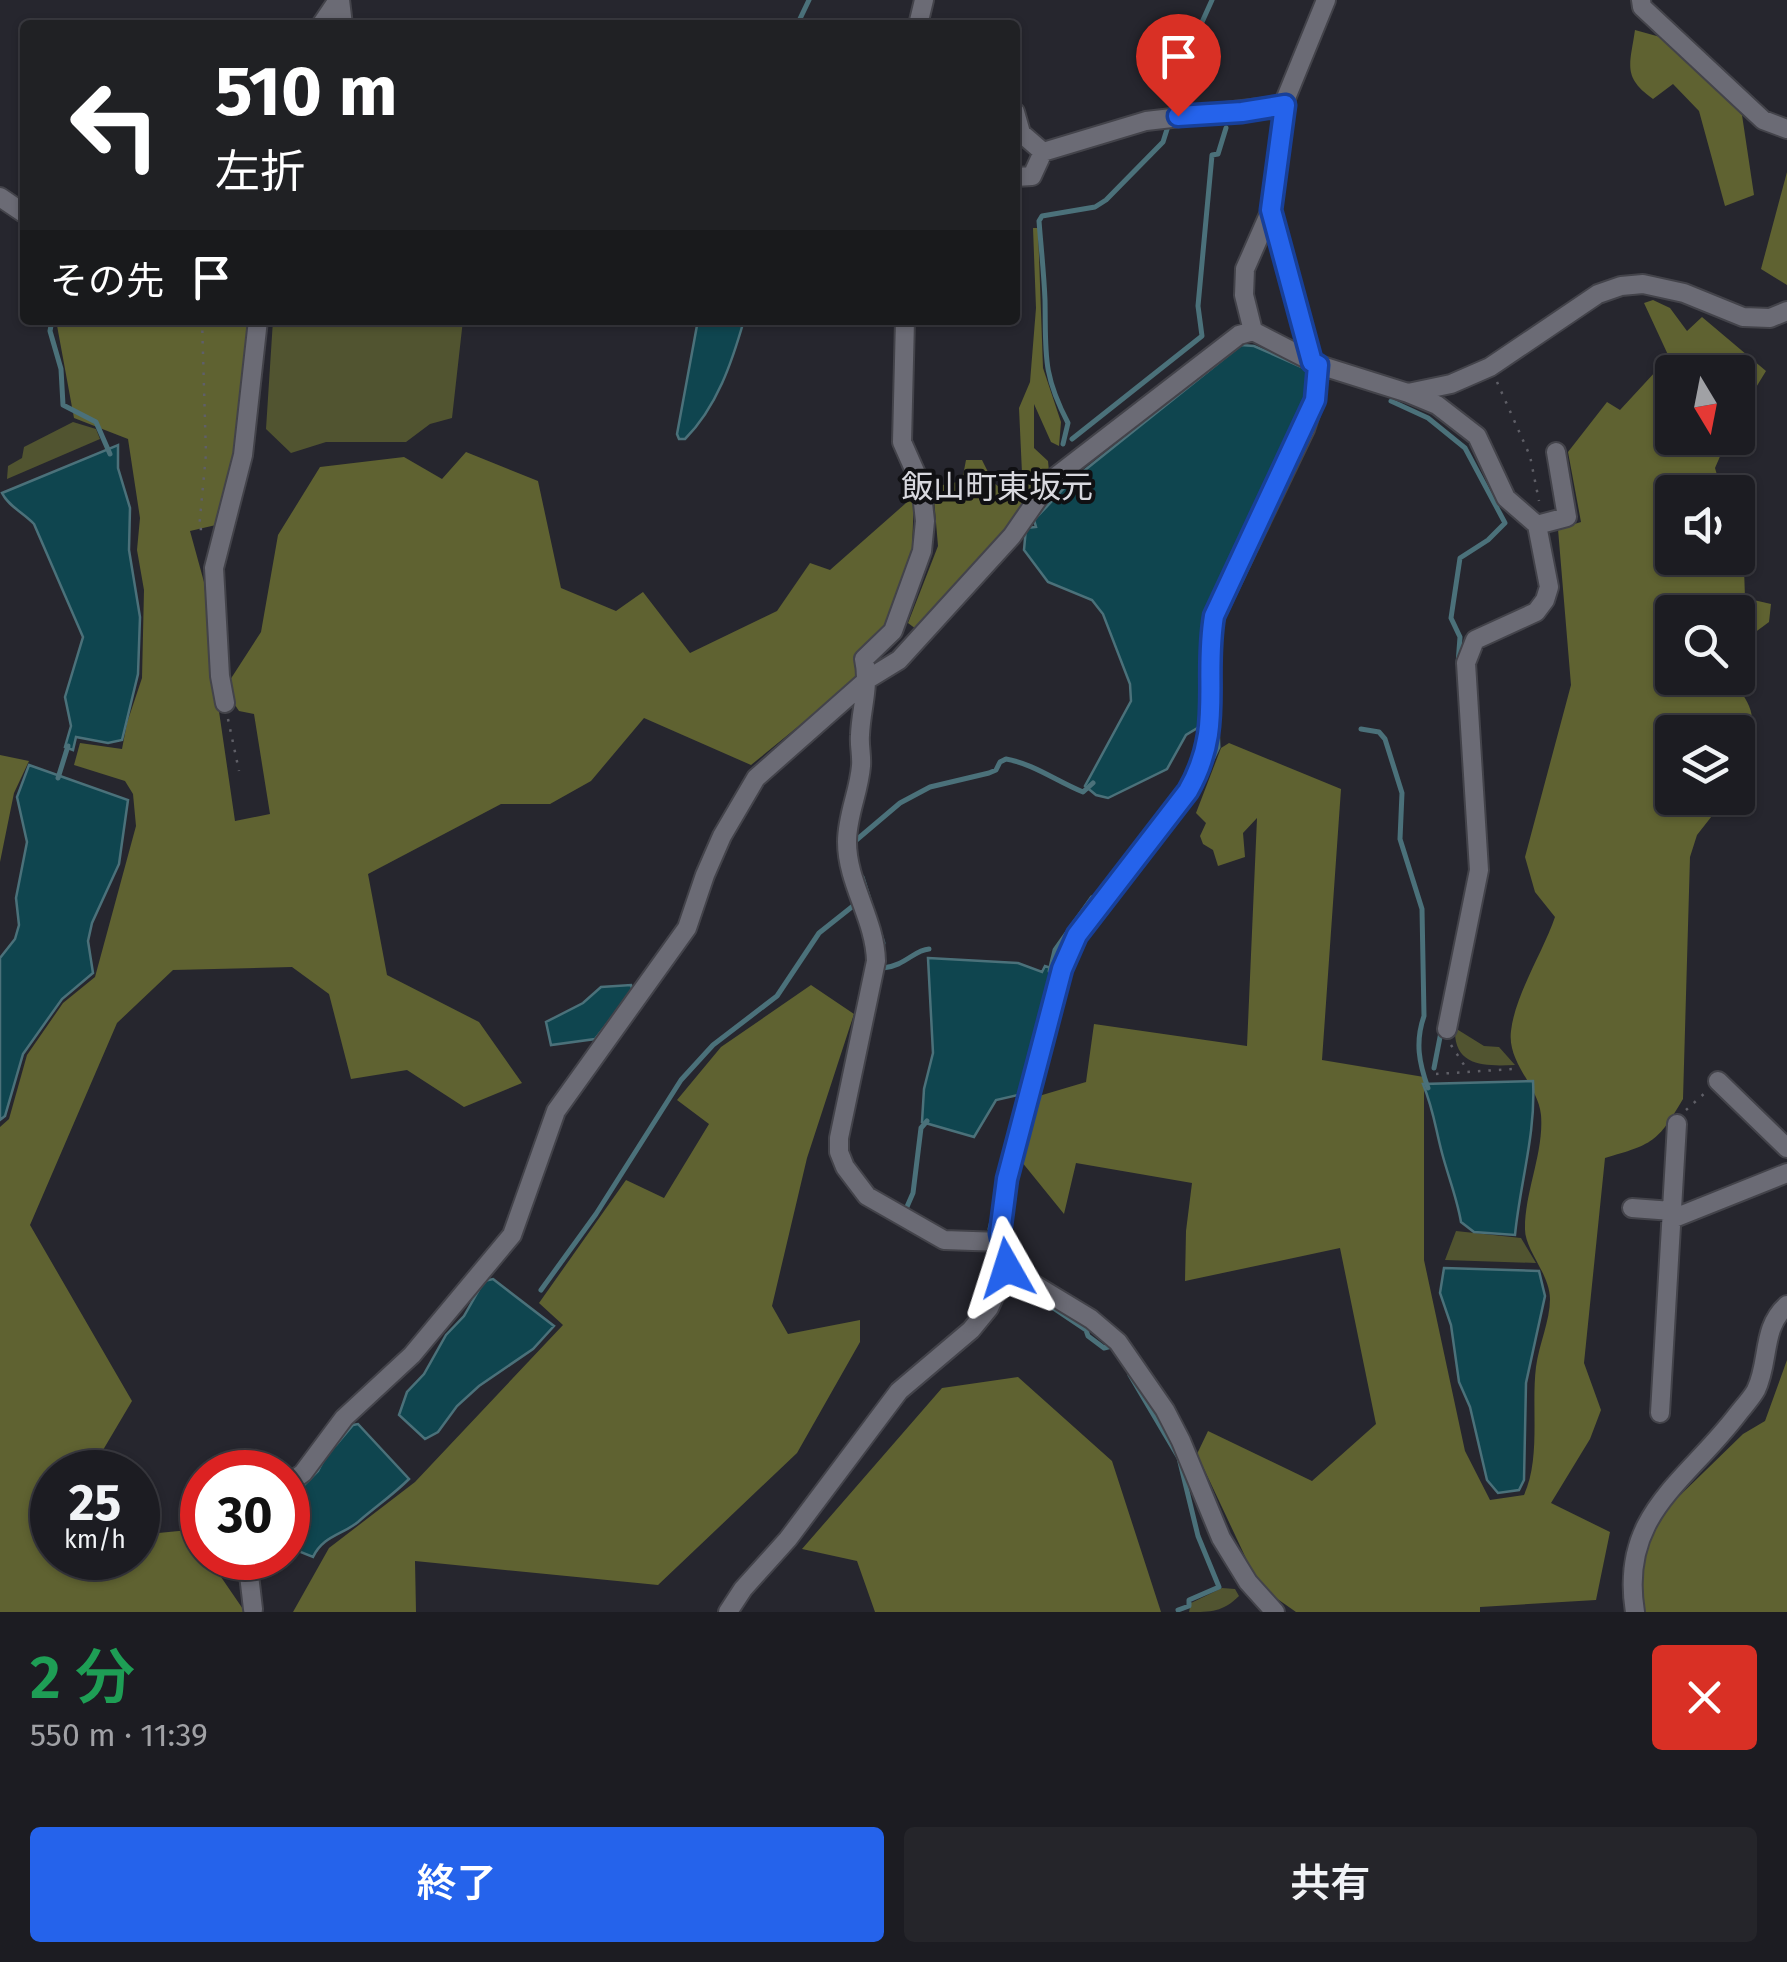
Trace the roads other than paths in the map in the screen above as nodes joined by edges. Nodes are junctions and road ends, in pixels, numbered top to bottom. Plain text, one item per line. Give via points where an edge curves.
1 (1326, 0) edge
2 (1641, 0) edge
3 (1285, 105) junction
4 (1787, 129) edge
5 (1020, 130) edge
6 (1043, 152) junction
7 (1020, 177) edge
8 (1271, 210) junction
9 (1787, 312) edge
10 (257, 325) edge
11 (904, 325) edge
12 (1253, 331) junction
13 (1315, 364) junction
14 (1408, 392) junction
15 (1556, 452) dead end
16 (1540, 524) junction
17 (868, 679) junction
18 (225, 703) road end
19 (1447, 1029) road end
20 (1718, 1081) road end
21 (1677, 1124) road end
22 (1787, 1148) edge
23 (1787, 1173) edge
24 (1632, 1208) dead end
25 (1672, 1215) junction
26 (1001, 1242) junction
27 (1007, 1268) junction
28 (1787, 1305) edge
29 (1660, 1413) dead end
30 (310, 1464) edge
31 (249, 1580) edge
32 (253, 1609) dead end
33 (728, 1612) edge
34 (1275, 1612) edge
35 (1635, 1612) edge

1 - 3 street
2 - 4 street via 1764,120
3 - 6 street via 1146,121
3 - 8 street
5 - 6 street
6 - 7 street via 1032,176
8 - 12 street via 1246,269
8 - 13 street
9 - 14 street via 1743,317 1684,294 1621,286 1598,294 1490,367
10 - 18 street via 244,455 214,568
11 - 17 street via 902,442 922,485 922,551 893,631 864,659
12 - 13 street
12 - 17 street via 1239,335 1050,482 1012,536 911,646
13 - 14 street
13 - 26 street via 1315,400 1304,428 1214,616 1211,723 1199,771 1077,935 1062,969 1007,1179
14 - 16 street via 1476,436 1506,498
15 - 16 street via 1568,516
16 - 19 street via 1549,587 1544,600 1536,612 1475,640 1466,663 1479,870
17 - 26 street via 847,844 876,961 838,1152 867,1196 944,1240
17 - 30 street via 756,778 716,849 687,928 556,1110 512,1235 412,1356 344,1418
20 - 22 street
21 - 25 street
23 - 25 street
24 - 25 street
25 - 29 street
26 - 27 street
27 - 33 street via 990,1308 899,1392
27 - 34 street via 1118,1342 1181,1441 1221,1538
28 - 35 street via 1773,1318 1756,1390 1666,1494 1635,1545
31 - 32 street

